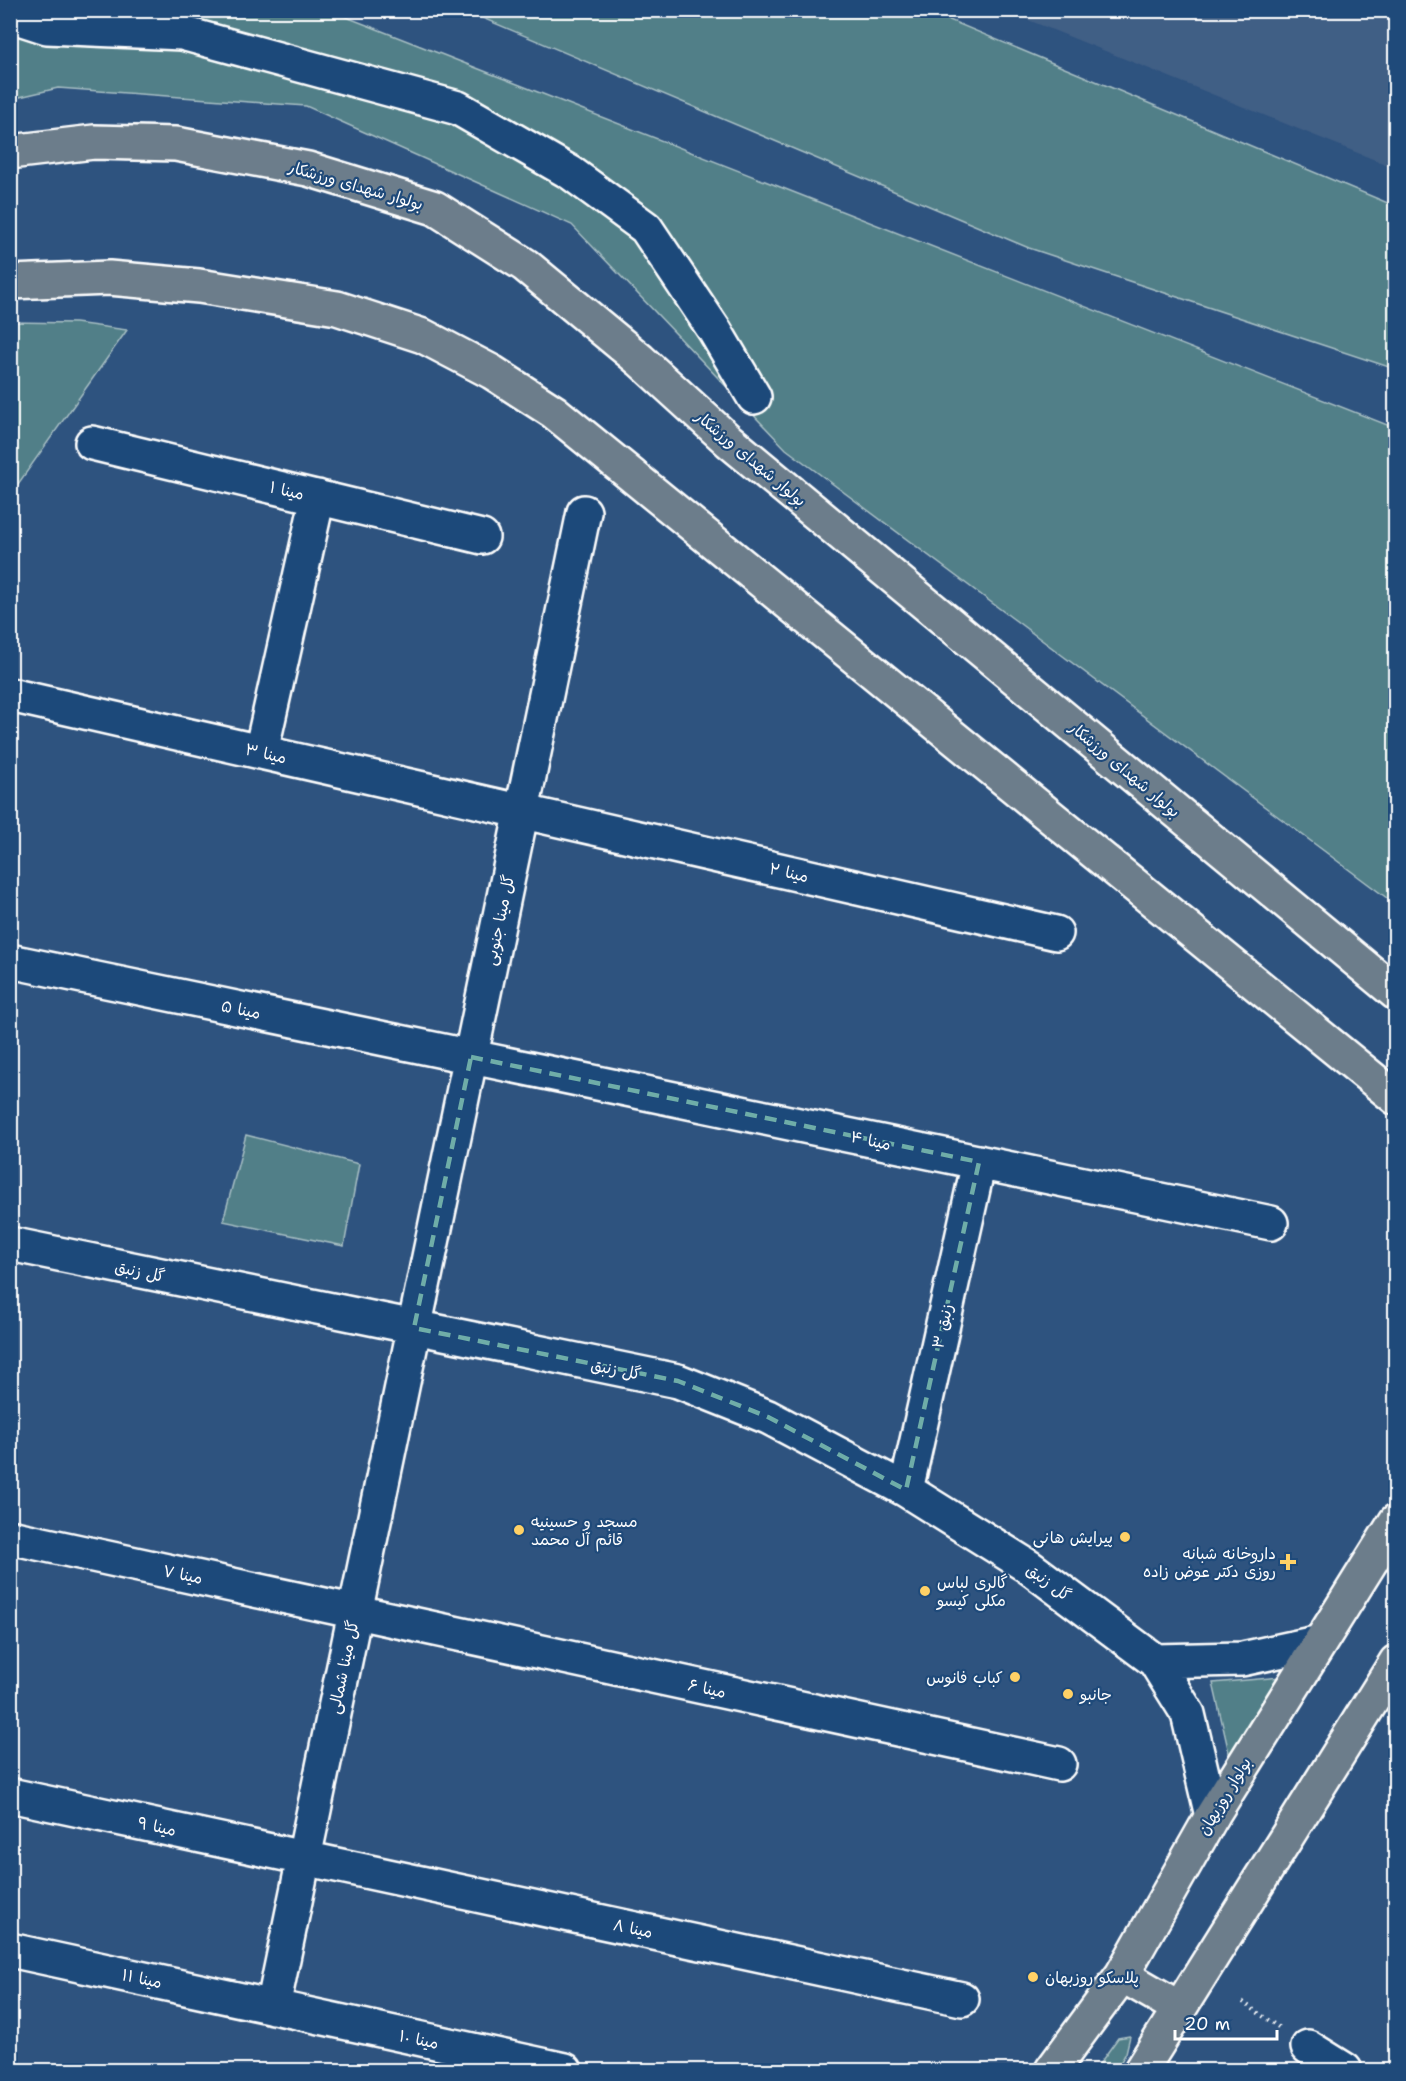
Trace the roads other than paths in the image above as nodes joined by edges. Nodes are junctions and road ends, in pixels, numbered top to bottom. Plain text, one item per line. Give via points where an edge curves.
1 (10, 15) edge
2 (47, 27) junction
3 (10, 37) edge
4 (10, 152) edge
5 (10, 282) edge
6 (754, 397) dead end
7 (92, 444) dead end
8 (318, 497) junction
9 (584, 512) dead end
10 (483, 537) dead end
11 (10, 695) edge
12 (261, 752) junction
13 (522, 811) junction
14 (1056, 933) dead end
15 (10, 961) edge
16 (1395, 993) edge
17 (471, 1056) junction
18 (1395, 1098) edge
19 (979, 1162) junction
20 (1270, 1223) dead end
21 (10, 1244) edge
22 (414, 1328) junction
23 (906, 1490) junction
24 (1395, 1521) edge
25 (10, 1537) edge
26 (355, 1611) junction
27 (1320, 1642) junction
28 (1155, 1661) junction
29 (1395, 1662) edge
30 (1059, 1764) dead end
31 (10, 1795) edge
32 (1212, 1816) junction
33 (303, 1858) junction
34 (10, 1950) edge
35 (1122, 1975) junction
36 (962, 1999) dead end
37 (273, 2007) junction
38 (1179, 2008) junction
39 (1308, 2047) road end
40 (565, 2070) edge
41 (1052, 2070) edge
42 (1141, 2070) edge
43 (1345, 2070) edge

1 - 2 street
2 - 3 street
2 - 6 street via 183,33 458,108 571,173 646,228
4 - 16 main road, بولوار شهدای ورزشکار via 94,142 176,144 308,169 435,208 525,265 640,360 729,441
5 - 18 main road via 109,278 199,286 337,308 423,336 492,372 554,412
7 - 8 street, مینا ۱
8 - 10 street, مینا ۱
8 - 12 street
9 - 13 street, گل مینا جنوبی
11 - 12 street, مینا ۳
12 - 13 street, مینا ۳
13 - 14 street, مینا ۲
13 - 17 street, گل مینا جنوبی
15 - 17 street, مینا ۵
17 - 19 street, مینا ۴
17 - 22 street, گل مینا جنوبی
19 - 20 street, مینا ۴
19 - 23 street, زنبق ۳
21 - 22 street, گل زنبق
22 - 23 street, گل زنبق via 678,1382 768,1417
22 - 26 street, گل مینا شمالی
23 - 28 street, گل زنبق via 1029,1567
24 - 27 main road, بولوار روزبهان
25 - 26 street, مینا ۷
26 - 30 street, مینا ۶
26 - 33 street, گل مینا شمالی
27 - 28 street via 1242,1659
27 - 32 main road, بولوار روزبهان
28 - 32 street, گل زنبق via 1188,1714
29 - 38 main road
31 - 33 street, مینا ۹
32 - 35 main road, بولوار روزبهان
33 - 36 street, مینا ۸
33 - 37 street, گل مینا شمالی
34 - 37 street, مینا ۱۱
35 - 38 main road
35 - 41 main road, بولوار روزبهان
37 - 40 street, مینا ۱۰
38 - 42 main road
39 - 43 street

